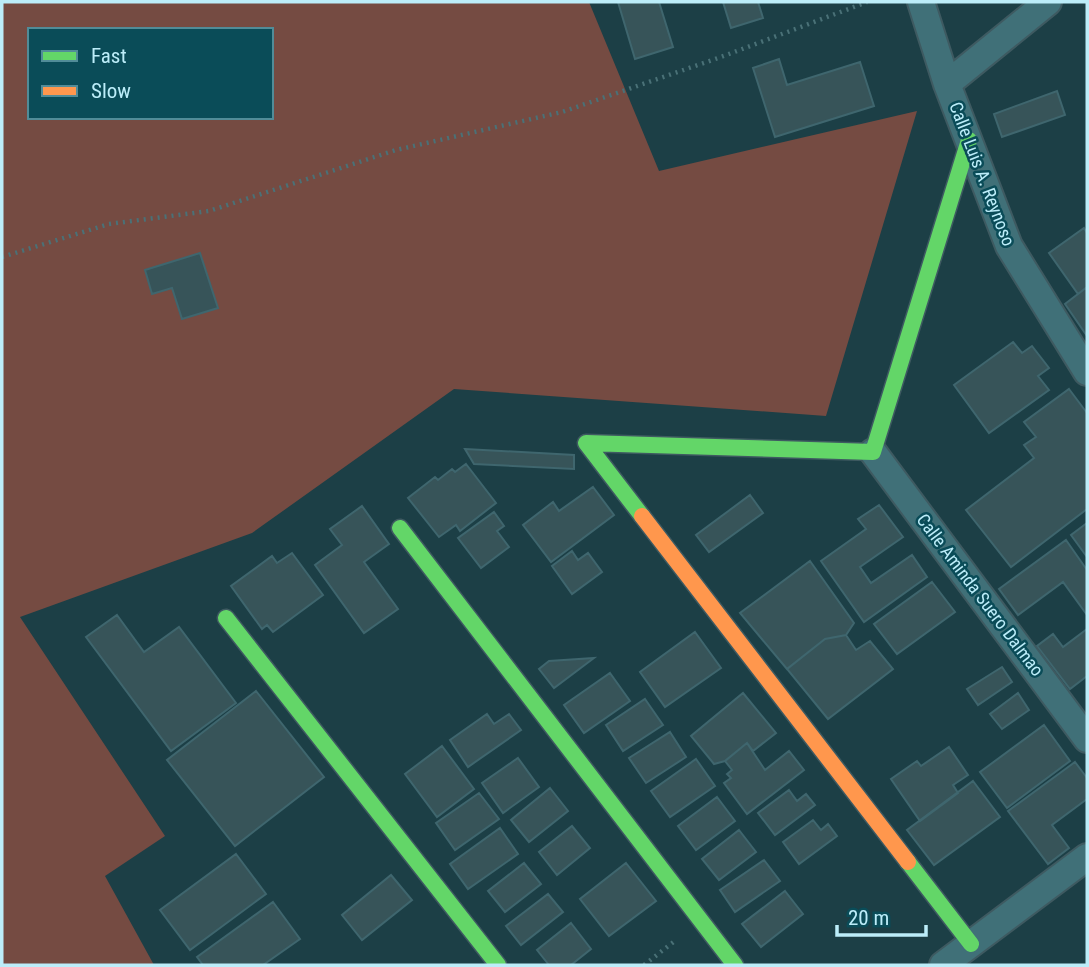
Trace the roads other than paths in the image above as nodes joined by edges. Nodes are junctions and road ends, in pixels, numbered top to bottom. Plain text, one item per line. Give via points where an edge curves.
1 (921, 2) edge
2 (1048, 2) edge
3 (947, 84) junction
4 (969, 140) junction
5 (1087, 372) edge
6 (873, 452) junction
7 (400, 528) dead end
8 (226, 618) dead end
9 (1087, 739) edge
10 (1087, 857) edge
11 (971, 944) junction
12 (498, 965) edge
13 (735, 965) edge
14 (943, 965) edge

1 - 3 street, Calle Luis A. Reynoso
2 - 3 street
3 - 4 street, Calle Luis A. Reynoso
4 - 5 street, Calle Luis A. Reynoso via 1009,246
4 - 6 street
6 - 9 street, Calle Aminda Suero Dalmao
6 - 11 street via 586,443
7 - 13 street
8 - 12 street
10 - 11 street
11 - 14 street

